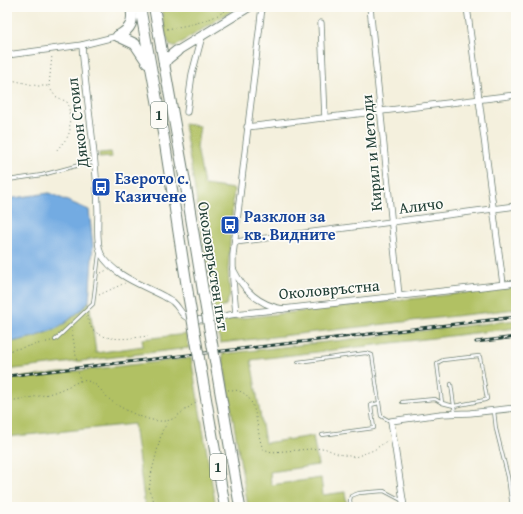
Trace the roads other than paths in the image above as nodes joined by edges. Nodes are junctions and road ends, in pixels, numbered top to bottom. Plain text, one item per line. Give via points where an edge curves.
1 (131, 7) edge
2 (140, 7) edge
3 (154, 7) edge
4 (249, 7) edge
5 (262, 7) edge
6 (370, 7) edge
7 (467, 7) edge
8 (241, 9) edge
9 (321, 23) dead end
10 (118, 36) junction
11 (202, 36) junction
12 (160, 44) junction
13 (82, 45) junction
14 (177, 51) junction
15 (7, 55) edge
16 (164, 65) junction
17 (151, 68) junction
18 (516, 96) edge
19 (479, 100) junction
20 (187, 112) dead end
21 (380, 112) junction
22 (325, 118) junction
23 (247, 127) junction
24 (95, 163) junction
25 (8, 180) dead end
26 (516, 206) edge
27 (493, 209) junction
28 (390, 222) junction
29 (235, 242) junction
30 (100, 252) junction
31 (232, 267) junction
32 (516, 283) edge
33 (503, 284) junction
34 (399, 296) junction
35 (283, 309) junction
36 (236, 314) junction
37 (55, 340) road end
38 (298, 362) dead end
39 (451, 384) dead end
40 (402, 402) dead end
41 (379, 403) junction
42 (442, 403) junction
43 (454, 406) junction
44 (516, 408) edge
45 (494, 410) junction
46 (455, 413) junction
47 (391, 421) junction
48 (322, 435) dead end
49 (404, 504) edge
50 (225, 507) edge
51 (240, 507) edge
52 (351, 507) edge
53 (512, 507) edge

1 - 10 highway via 133,15 130,28
2 - 17 highway, Околовръстен път / 1
3 - 12 highway, Околовръстен път / 1
4 - 8 street
5 - 23 street
6 - 21 street, Кирил и Методи
7 - 19 street
8 - 11 street
9 - 22 street
10 - 13 street
10 - 17 highway via 135,44
11 - 14 street
11 - 20 street via 192,74
12 - 14 highway
12 - 16 highway, Околовръстен път / 1
13 - 15 street
13 - 24 street, Дякон Стоил
14 - 16 highway
16 - 51 highway, Околовръстен път / 1, bridge
17 - 50 highway, Околовръстен път / 1, bridge
18 - 19 street
19 - 21 street
19 - 27 street
21 - 22 street
21 - 28 street, Кирил и Методи
22 - 23 street
23 - 29 street
24 - 25 lane
24 - 30 street, Дякон Стоил
26 - 27 street, Аличо
27 - 28 street, Аличо
27 - 33 street
28 - 29 street, Аличо
28 - 34 street, Кирил и Методи
29 - 31 street
30 - 36 street via 112,268 172,301 188,318 201,320
30 - 37 lane via 93,304
31 - 35 street, Околовръстна via 249,293 265,304
31 - 36 street
32 - 33 street, Околовръстна
33 - 34 street, Околовръстна
34 - 35 street, Околовръстна
35 - 36 street
38 - 41 lane via 366,353 372,355
39 - 43 lane
40 - 42 lane via 435,399
41 - 47 lane via 381,416
41 - 48 lane via 371,405 374,428
42 - 43 lane
42 - 43 lane via 437,363 479,356 487,399 483,402
43 - 46 lane
44 - 45 street
45 - 46 street
45 - 53 lane
46 - 47 street
47 - 49 street
49 - 52 lane via 384,491 351,496

